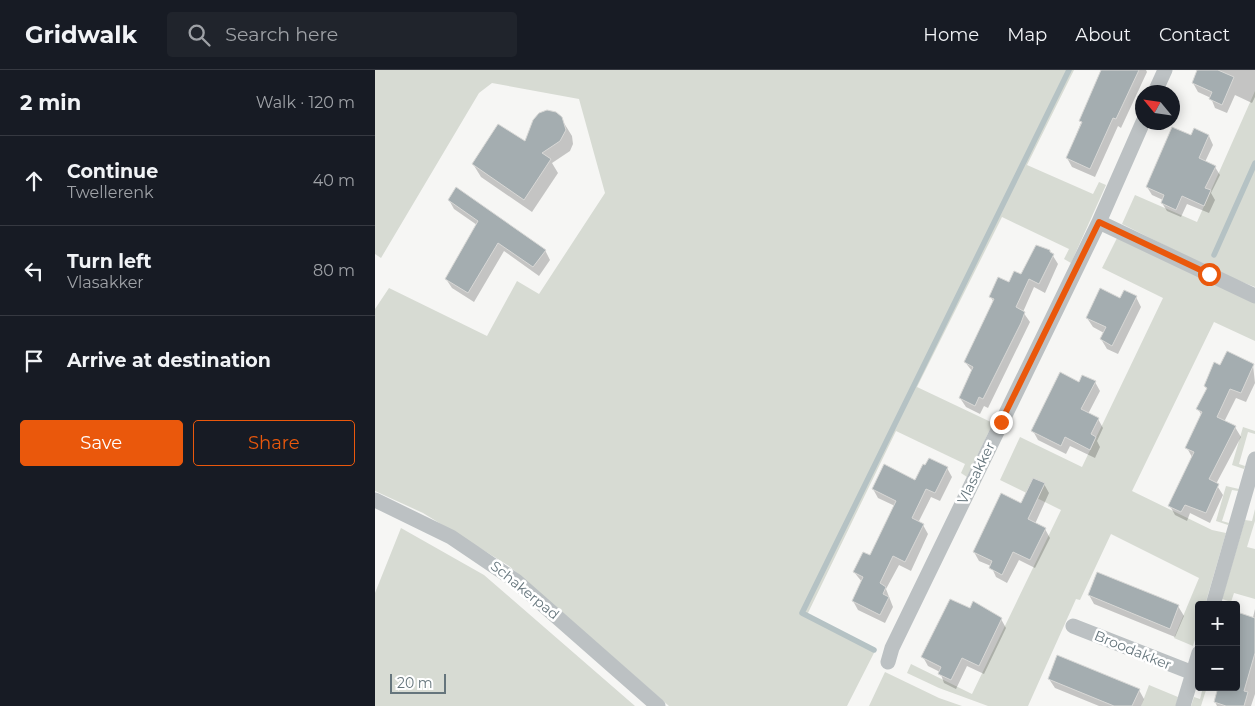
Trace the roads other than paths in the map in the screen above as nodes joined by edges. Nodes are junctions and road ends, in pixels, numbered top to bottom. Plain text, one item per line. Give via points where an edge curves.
1 (1165, 70) edge
2 (1158, 85) edge
3 (1139, 130) edge
4 (1099, 222) junction
5 (1255, 296) edge
6 (1255, 459) edge
7 (375, 500) edge
8 (1214, 601) edge
9 (1073, 626) dead end
10 (889, 662) dead end
11 (1195, 666) edge
12 (1193, 673) junction
13 (658, 706) edge
14 (1183, 706) edge

1 - 2 street
3 - 4 street, Vlasakker
4 - 5 street
4 - 10 street, Vlasakker via 892,648
6 - 8 street
7 - 13 street, Schakerpad via 451,537 503,572 566,623
9 - 12 street, Broodakker
11 - 12 street
12 - 14 street

